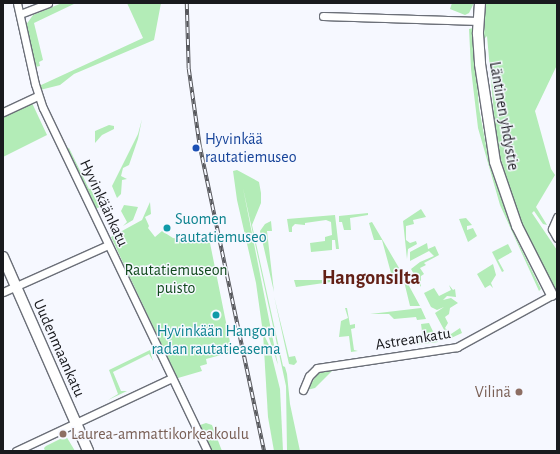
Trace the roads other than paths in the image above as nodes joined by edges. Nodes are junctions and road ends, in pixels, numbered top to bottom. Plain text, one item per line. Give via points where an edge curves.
1 (17, 3) edge
2 (48, 3) edge
3 (480, 3) edge
4 (20, 14) junction
5 (323, 16) dead end
6 (478, 21) junction
7 (38, 96) junction
8 (3, 112) edge
9 (557, 217) edge
10 (557, 238) edge
11 (108, 245) junction
12 (3, 257) edge
13 (16, 286) junction
14 (3, 292) edge
15 (552, 295) joint
16 (172, 378) junction
17 (303, 390) dead end
18 (75, 423) junction
19 (16, 451) edge
20 (88, 451) edge
21 (208, 451) edge

1 - 4 street, Hyvinkäänkatu
2 - 4 street
3 - 6 main road, Läntinen yhdystie
4 - 7 street, Hyvinkäänkatu
5 - 6 street
6 - 15 main road, Läntinen yhdystie via 484,101 495,162 517,226
7 - 8 street
7 - 11 street, Hyvinkäänkatu
9 - 10 street via 552,229
11 - 13 street
11 - 16 street, Hyvinkäänkatu
12 - 13 main road, Uudenmaankatu
13 - 14 street
13 - 18 main road, Uudenmaankatu
15 - 17 street, Astreankatu via 457,347 317,368 309,376
16 - 18 street
16 - 21 street, Hyvinkäänkatu
18 - 19 street
18 - 20 main road, Uudenmaankatu

